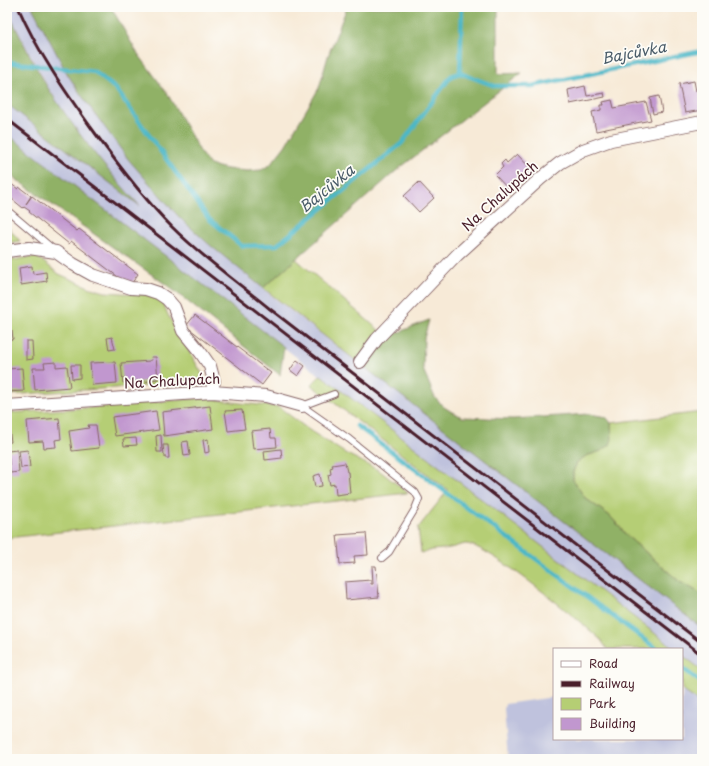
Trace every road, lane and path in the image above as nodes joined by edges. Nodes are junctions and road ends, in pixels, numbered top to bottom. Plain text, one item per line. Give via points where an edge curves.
1 (702, 122) edge
2 (7, 210) edge
3 (7, 251) edge
4 (56, 252) junction
5 (360, 362) dead end
6 (212, 392) junction
7 (334, 394) dead end
8 (7, 406) edge
9 (302, 406) junction
10 (382, 558) dead end

1 - 5 street, Na Chalupách via 611,140 583,150 560,164 540,179 457,255 377,339
2 - 4 lane
3 - 4 street via 29,248
4 - 6 street via 93,275 131,288 158,292 167,299 174,307 183,331 210,366 214,381
6 - 8 street, Na Chalupách
6 - 9 street, Na Chalupách via 266,396
7 - 9 lane
9 - 10 lane via 355,444 415,492 419,499 390,552

